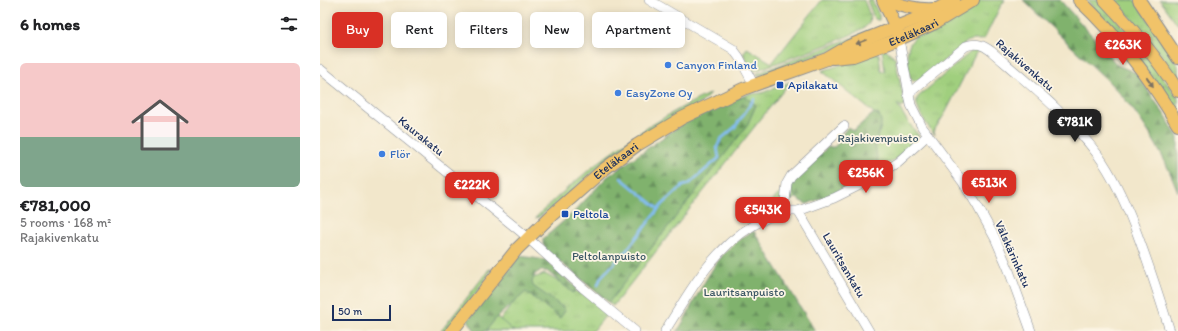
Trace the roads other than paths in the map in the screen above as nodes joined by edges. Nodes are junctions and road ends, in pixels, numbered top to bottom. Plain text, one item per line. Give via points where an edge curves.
1 (649, 0) edge
2 (883, 0) edge
3 (888, 0) edge
4 (954, 0) edge
5 (973, 0) edge
6 (1079, 0) edge
7 (1104, 0) edge
8 (1139, 0) edge
9 (940, 8) junction
10 (897, 34) junction
11 (1178, 58) edge
12 (320, 69) edge
13 (754, 85) junction
14 (1178, 91) edge
15 (908, 94) junction
16 (1178, 124) edge
17 (844, 126) dead end
18 (928, 136) junction
19 (784, 211) junction
20 (798, 211) junction
21 (528, 238) junction
22 (452, 331) edge
23 (635, 331) edge
24 (665, 331) edge
25 (869, 331) edge
26 (1030, 331) edge
27 (1170, 331) edge

1 - 13 street via 733,49
2 - 10 main road
3 - 9 main road via 907,8
4 - 9 main road, Eteläkaari
5 - 10 main road, Eteläkaari via 935,23
6 -> 16 main road via 1132,58
7 - 14 main road via 1148,48
8 - 11 main road
9 - 10 main road, Eteläkaari
10 - 13 main road, Eteläkaari via 853,56 827,58
10 - 15 street, Välskärinkatu
12 - 21 street, Kaurakatu
13 - 21 main road, Eteläkaari via 682,118 637,145 588,182
15 - 18 street, Välskärinkatu via 911,105
15 - 27 street, Rajakivenkatu via 966,46 977,44 992,51 1050,103 1099,156 1124,200
17 - 19 street via 791,176 787,183
18 - 20 street via 898,162 868,181 834,198
18 - 26 street, Välskärinkatu via 962,181 995,238
19 - 20 street
19 - 24 street via 747,229 721,251 700,275
20 - 25 street, Lauritsankatu
21 - 22 main road, Eteläkaari
21 - 23 street, Kaurakatu

